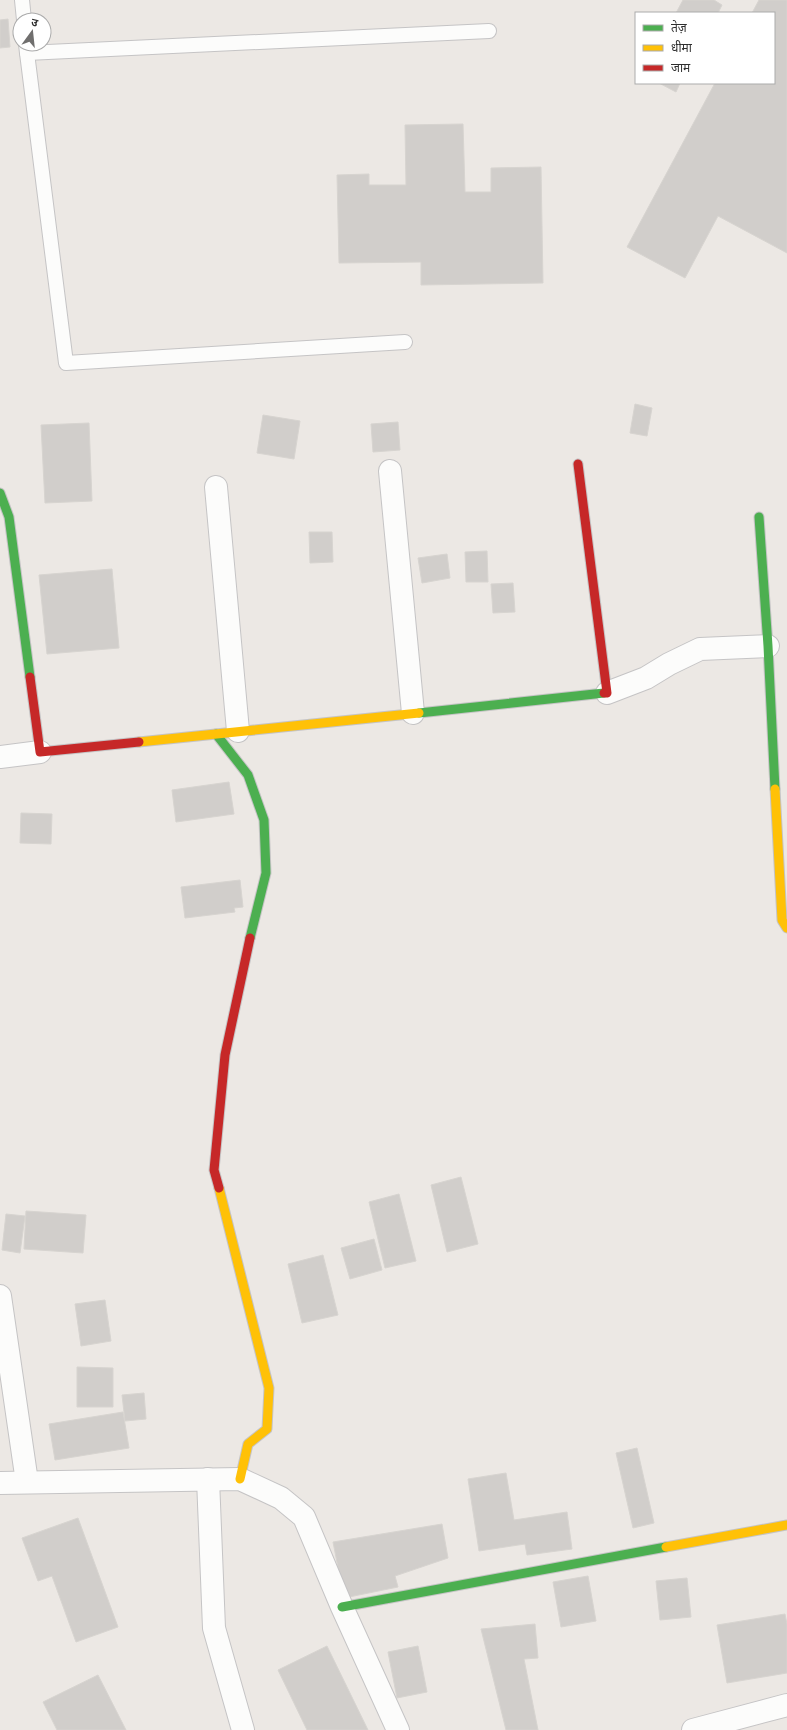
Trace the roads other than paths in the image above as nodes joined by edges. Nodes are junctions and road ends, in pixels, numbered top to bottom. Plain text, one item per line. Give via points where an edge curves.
1 (22, 0) edge
2 (23, 12) edge
3 (489, 31) dead end
4 (52, 47) edge
5 (27, 52) edge
6 (405, 342) dead end
7 (578, 464) dead end
8 (390, 471) dead end
9 (216, 487) dead end
10 (0, 494) edge
11 (759, 517) dead end
12 (5, 519) edge
13 (768, 646) junction
14 (607, 693) junction
15 (413, 713) junction
16 (238, 731) junction
17 (216, 734) junction
18 (40, 752) junction
19 (0, 757) edge
20 (787, 928) edge
21 (0, 1296) edge
22 (208, 1479) junction
23 (240, 1479) junction
24 (0, 1482) edge
25 (26, 1482) junction
26 (787, 1525) edge
27 (342, 1607) junction
28 (787, 1705) edge
29 (243, 1730) edge
30 (398, 1730) edge
31 (693, 1730) edge

1 - 2 lane
3 - 4 lane
5 - 6 lane via 66,363
7 - 14 street
8 - 15 street
9 - 16 street
10 - 12 street
11 - 13 street
12 - 18 street
13 - 14 street via 700,649 646,678
13 - 20 street via 782,920
14 - 15 street
15 - 16 street
16 - 17 street
17 - 18 street
17 - 23 street via 248,775 264,820 266,873 225,1055 214,1170 269,1388 267,1429 248,1444
18 - 19 street
21 - 25 street
22 - 23 street
22 - 25 street
22 - 29 street via 214,1628
23 - 27 street via 281,1498 304,1518
24 - 25 street
26 - 27 street
27 - 30 street
28 - 31 street

